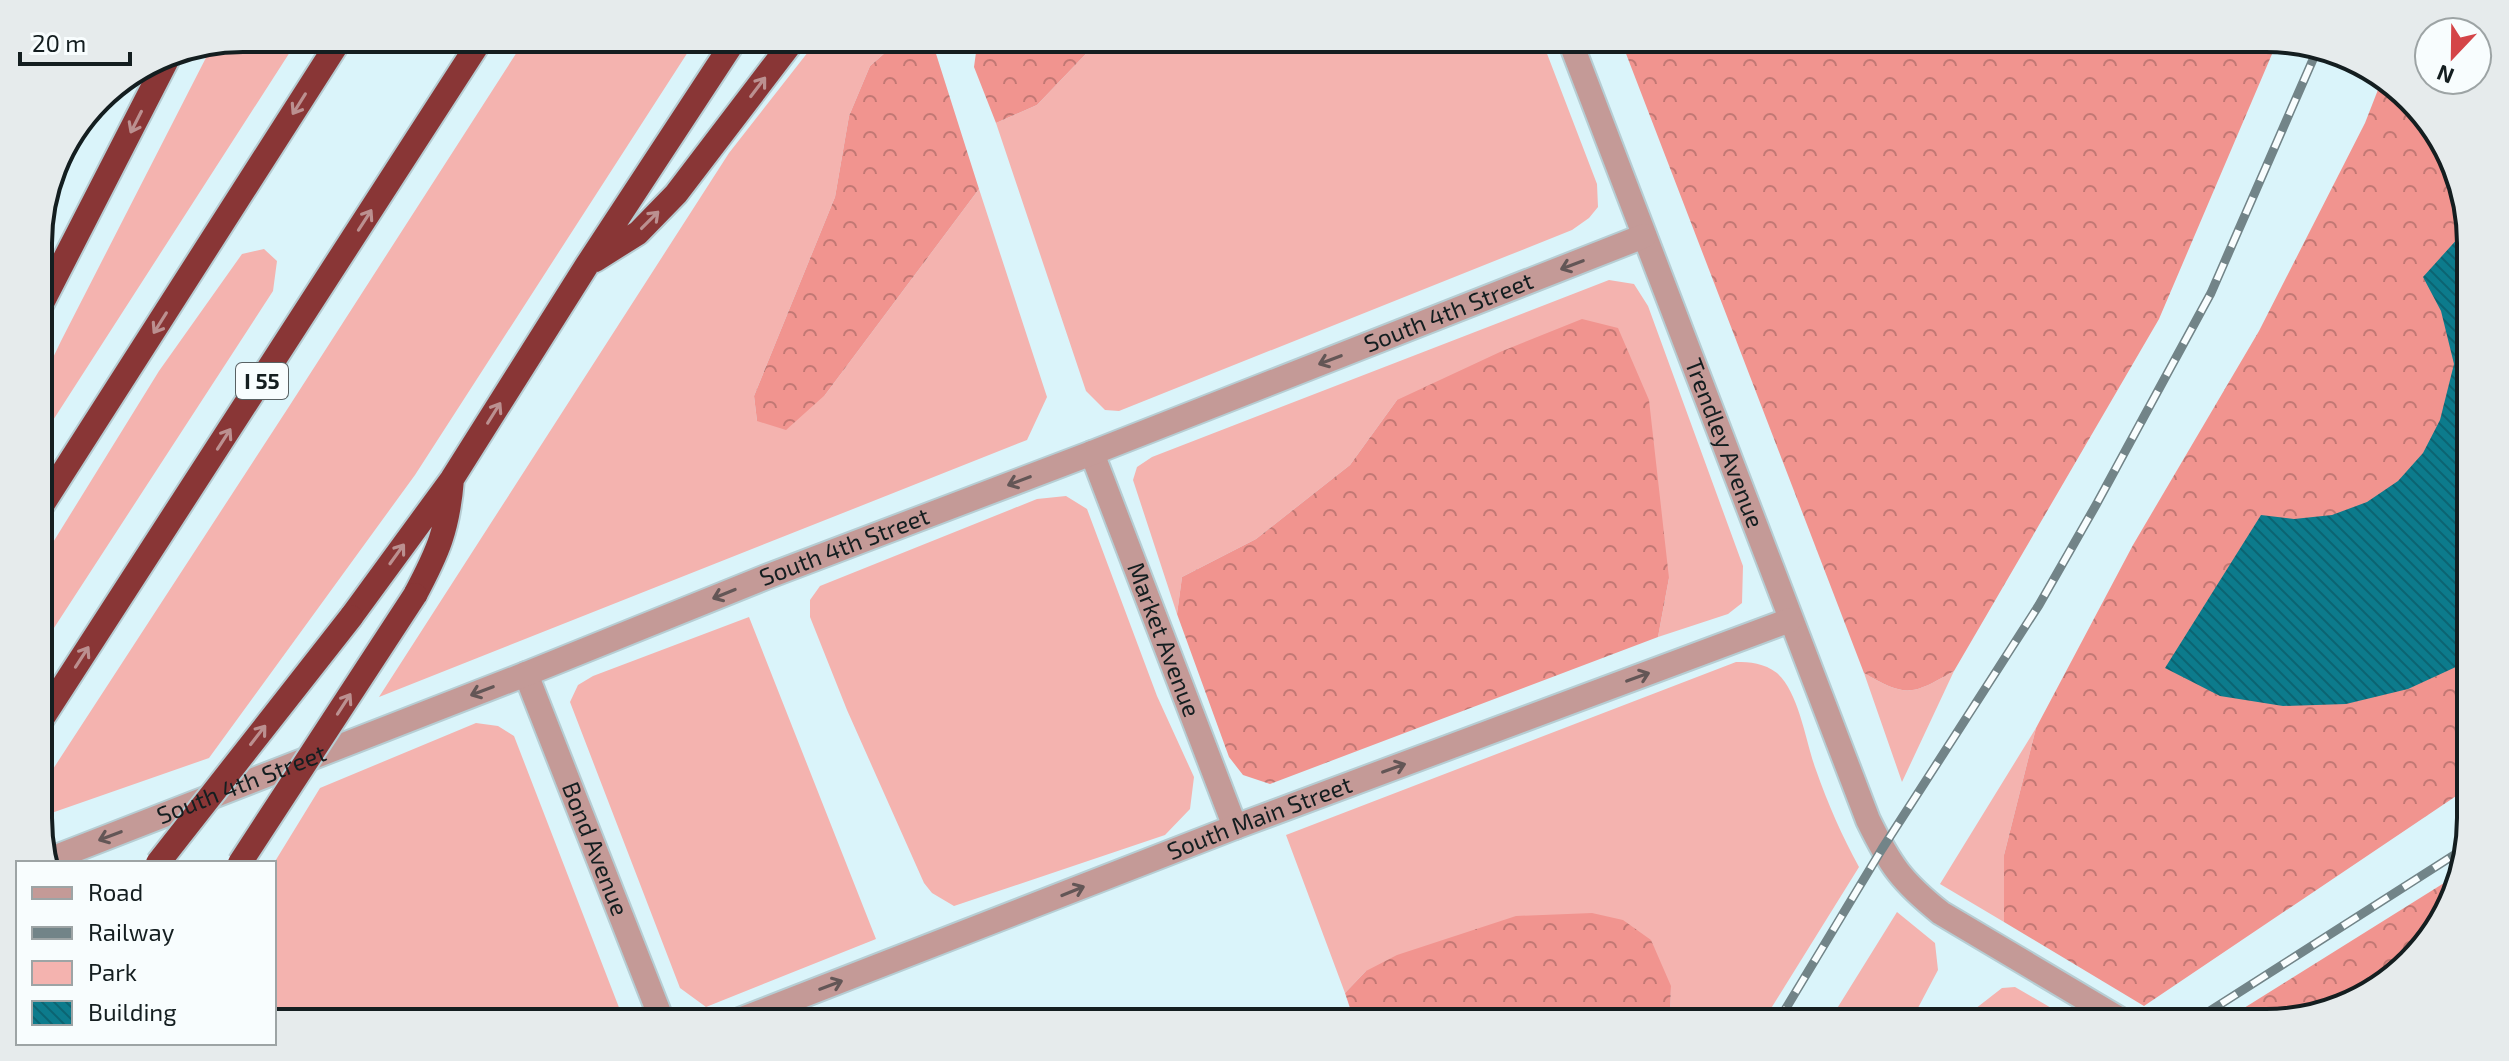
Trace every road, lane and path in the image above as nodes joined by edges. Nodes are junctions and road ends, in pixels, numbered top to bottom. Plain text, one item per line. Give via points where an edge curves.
1 (332, 52) edge
2 (473, 52) edge
3 (727, 52) edge
4 (784, 52) edge
5 (1574, 52) edge
6 (161, 71) edge
7 (1644, 236) junction
8 (587, 265) junction
9 (52, 284) edge
10 (1092, 453) junction
11 (452, 479) junction
12 (52, 490) edge
13 (1790, 620) junction
14 (526, 674) junction
15 (52, 703) edge
16 (1235, 827) junction
17 (57, 857) edge
18 (160, 861) edge
19 (241, 861) edge
20 (658, 1009) edge
21 (768, 1009) edge
22 (2102, 1009) edge

1 -> 12 highway
15 -> 2 highway, I 55
3 - 8 highway
8 -> 4 highway via 638,233 676,194
5 - 7 street, Trendley Avenue
6 -> 9 highway
7 -> 10 street, South 4th Street
7 - 13 street, Trendley Avenue
11 -> 8 highway
10 -> 14 street, South 4th Street
10 - 16 street, Market Avenue
18 -> 11 highway, bridge
19 -> 11 highway, bridge via 415,595 438,552
16 -> 13 street, South Main Street
13 - 22 street, Trendley Avenue via 1868,820 1896,871 1941,913
14 -> 17 street, South 4th Street
14 - 20 street, Bond Avenue
21 -> 16 street, South Main Street

